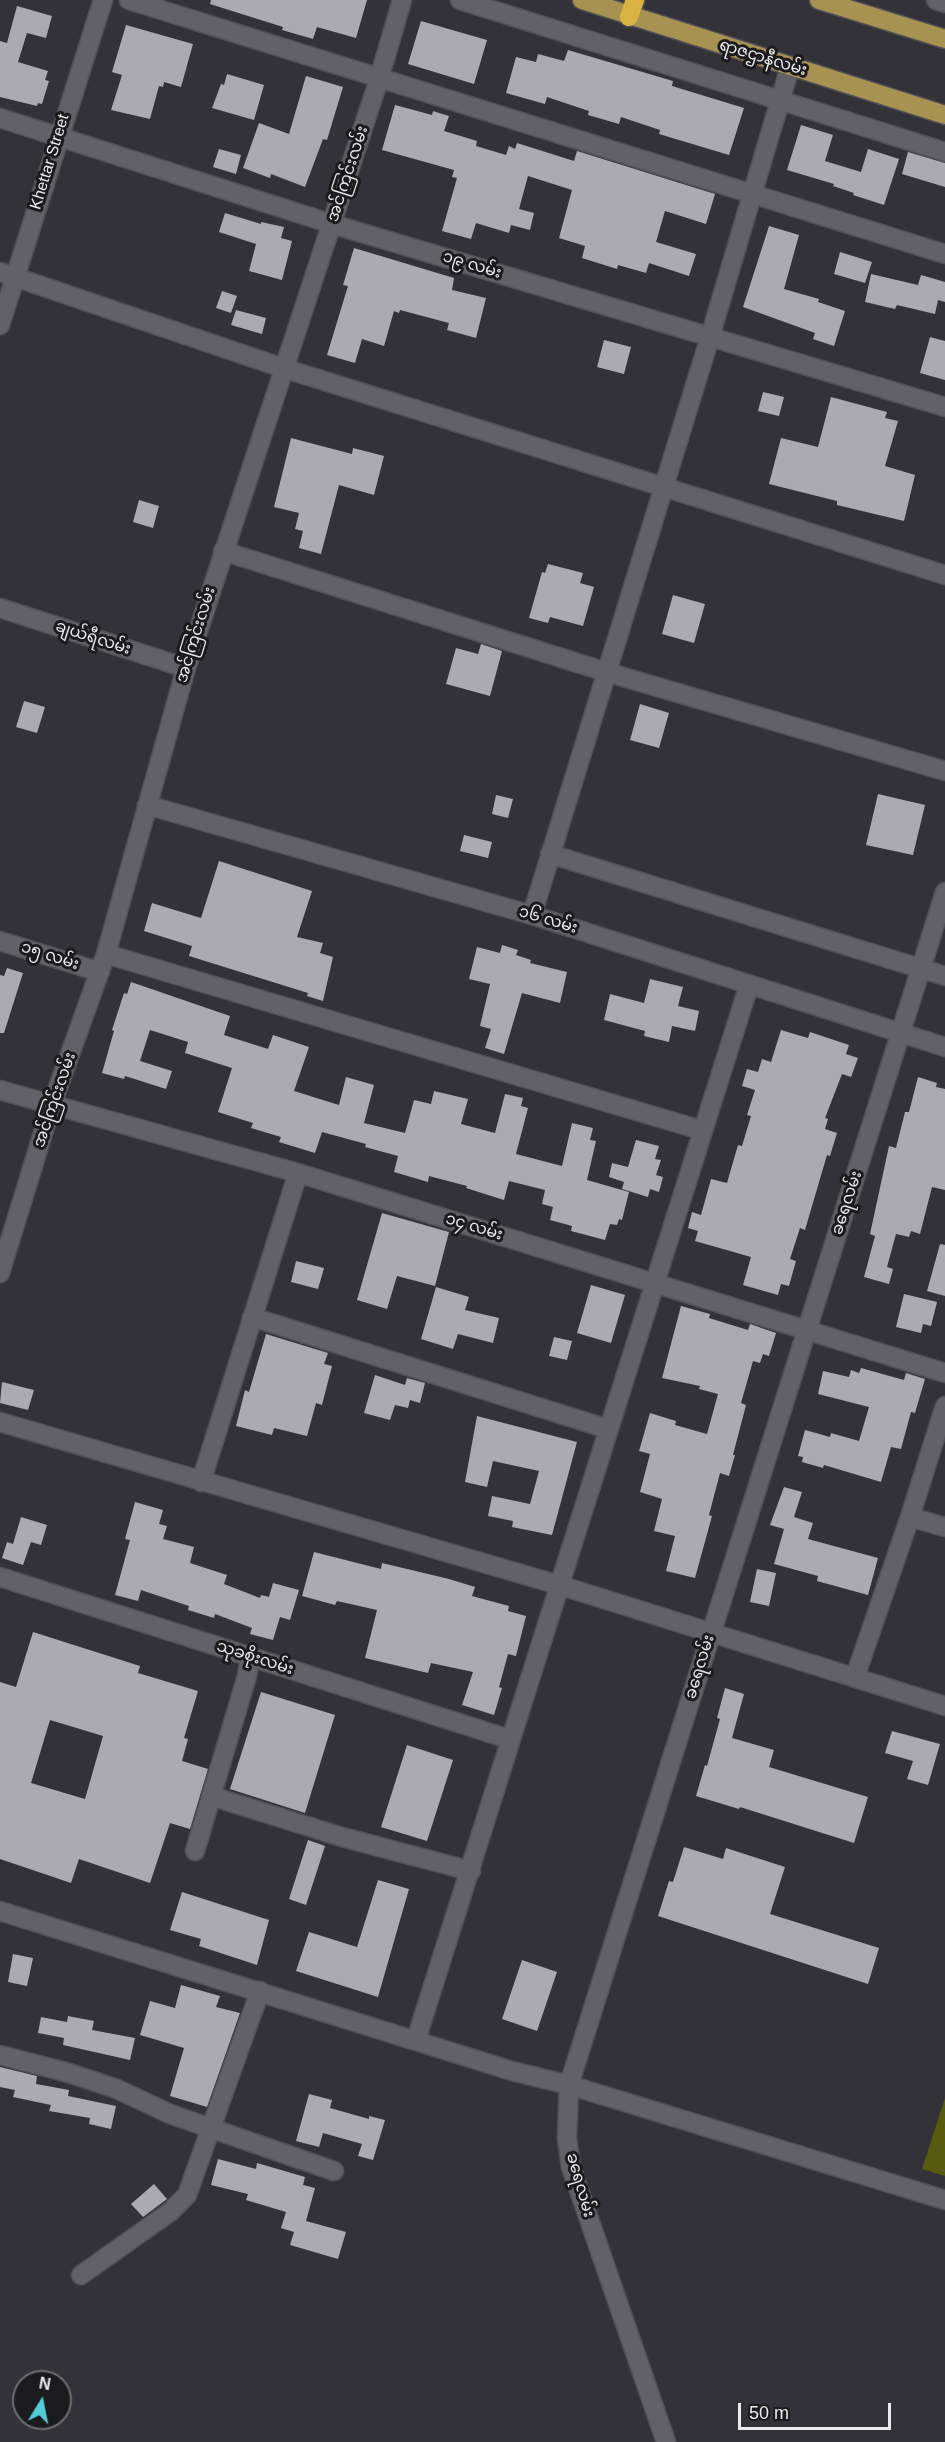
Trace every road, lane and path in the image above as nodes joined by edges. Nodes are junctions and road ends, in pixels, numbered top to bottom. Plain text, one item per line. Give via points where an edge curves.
1 (103, 0) edge
2 (129, 0) edge
3 (402, 0) edge
4 (460, 0) edge
5 (582, 0) edge
6 (819, 0) edge
7 (936, 0) edge
8 (945, 3) edge
9 (632, 8) edge
10 (945, 39) edge
11 (790, 66) junction
12 (379, 79) junction
13 (780, 100) junction
14 (945, 115) edge
15 (0, 118) edge
16 (58, 136) junction
17 (945, 152) edge
18 (753, 195) junction
19 (332, 224) junction
20 (945, 254) edge
21 (8, 274) edge
22 (0, 325) edge
23 (710, 337) junction
24 (283, 369) junction
25 (945, 406) edge
26 (663, 488) junction
27 (223, 551) junction
28 (945, 575) edge
29 (0, 608) edge
30 (186, 668) junction
31 (606, 672) junction
32 (945, 771) edge
33 (147, 805) junction
34 (550, 854) junction
35 (945, 892) edge
36 (532, 915) junction
37 (0, 940) edge
38 (106, 954) junction
39 (922, 969) junction
40 (99, 972) junction
41 (945, 976) edge
42 (749, 985) junction
43 (902, 1033) junction
44 (945, 1047) edge
45 (0, 1090) edge
46 (52, 1104) junction
47 (701, 1130) junction
48 (298, 1173) junction
49 (1, 1264) edge
50 (656, 1282) junction
51 (252, 1317) junction
52 (806, 1330) junction
53 (945, 1373) edge
54 (945, 1406) edge
55 (0, 1422) edge
56 (608, 1429) junction
57 (201, 1482) junction
58 (910, 1517) junction
59 (945, 1527) edge
60 (0, 1577) edge
61 (559, 1585) junction
62 (711, 1632) junction
63 (250, 1656) junction
64 (855, 1677) junction
65 (945, 1706) edge
66 (509, 1739) junction
67 (210, 1796) junction
68 (195, 1851) dead end
69 (471, 1871) junction
70 (0, 1911) edge
71 (260, 1991) junction
72 (416, 2040) junction
73 (0, 2055) edge
74 (569, 2085) junction
75 (211, 2129) junction
76 (334, 2172) dead end
77 (945, 2200) edge
78 (81, 2275) dead end
79 (666, 2442) edge

1 - 16 street, Khettar Street
2 - 12 street
3 - 12 street, အင်ကြင်းလမ်း
4 - 13 street
5 - 9 main road, ရာဇဌာနီလမ်း
6 - 10 main road
7 - 8 street
9 - 11 main road, ရာဇဌာနီလမ်း
11 - 13 street
11 - 14 main road, ရာဇဌာနီလမ်း
12 - 18 street
12 - 19 street, အင်ကြင်းလမ်း
13 - 17 street
13 - 18 street
15 - 16 street, ၁၉ လမ်း
16 - 19 street, ၁၉ လမ်း
16 - 21 street, Khettar Street
18 - 20 street
18 - 23 street
19 - 23 street, ၁၉ လမ်း
19 - 24 street, အင်ကြင်းလမ်း
21 - 22 street, Khettar Street
21 - 24 street
23 - 25 street, ၁၉ လမ်း
23 - 26 street
24 - 26 street
24 - 27 street, အင်ကြင်းလမ်း
26 - 28 street
26 - 31 street
27 - 30 street, အင်ကြင်းလမ်း
27 - 31 street
29 - 30 street, ချယ်ရီလမ်း
30 - 33 street, အင်ကြင်းလမ်း
31 - 32 street
31 - 34 street
33 - 36 street, ၁၆ လမ်း
33 - 38 street, အင်ကြင်းလမ်း
34 - 36 street
34 - 39 street
35 - 39 street, ခရေလမ်း
36 - 42 street, ၁၆ လမ်း
37 - 40 street, ၁၅ လမ်း
38 - 40 street, အင်ကြင်းလမ်း
38 - 47 street
39 - 41 street
39 - 43 street, ခရေလမ်း
40 - 46 street, အင်ကြင်းလမ်း
42 - 43 street, ၁၆ လမ်း
42 - 47 street
43 - 44 street, ၁၆ လမ်း
43 - 52 street, ခရေလမ်း
45 - 46 street, ၁၄ လမ်း
46 - 48 street, ၁၄ လမ်း
46 - 49 street, အင်ကြင်းလမ်း
47 - 50 street
48 - 50 street, ၁၄ လမ်း
48 - 51 street
50 - 52 street, ၁၄ လမ်း
50 - 56 street
51 - 56 street
51 - 57 street
52 - 53 street, ၁၄ လမ်း
52 - 62 street, ခရေလမ်း
54 - 58 street
55 - 57 street
56 - 61 street
57 - 61 street
58 - 59 street
58 - 64 street
60 - 63 street, သုခစိုးလမ်း
61 - 62 street
61 - 66 street
62 - 64 street
62 - 74 street, ခရေလမ်း
63 - 66 street, သုခစိုးလမ်း
63 - 67 street
64 - 65 street
66 - 69 street
67 - 68 street
67 - 69 street
69 - 72 street
70 - 71 street
71 - 72 street
71 - 75 street
72 - 74 street
73 - 75 street via 117,2089
74 - 77 street
74 - 79 street, ခရေလမ်း via 567,2138 571,2167
75 - 76 street
75 - 78 street via 187,2195 170,2212

